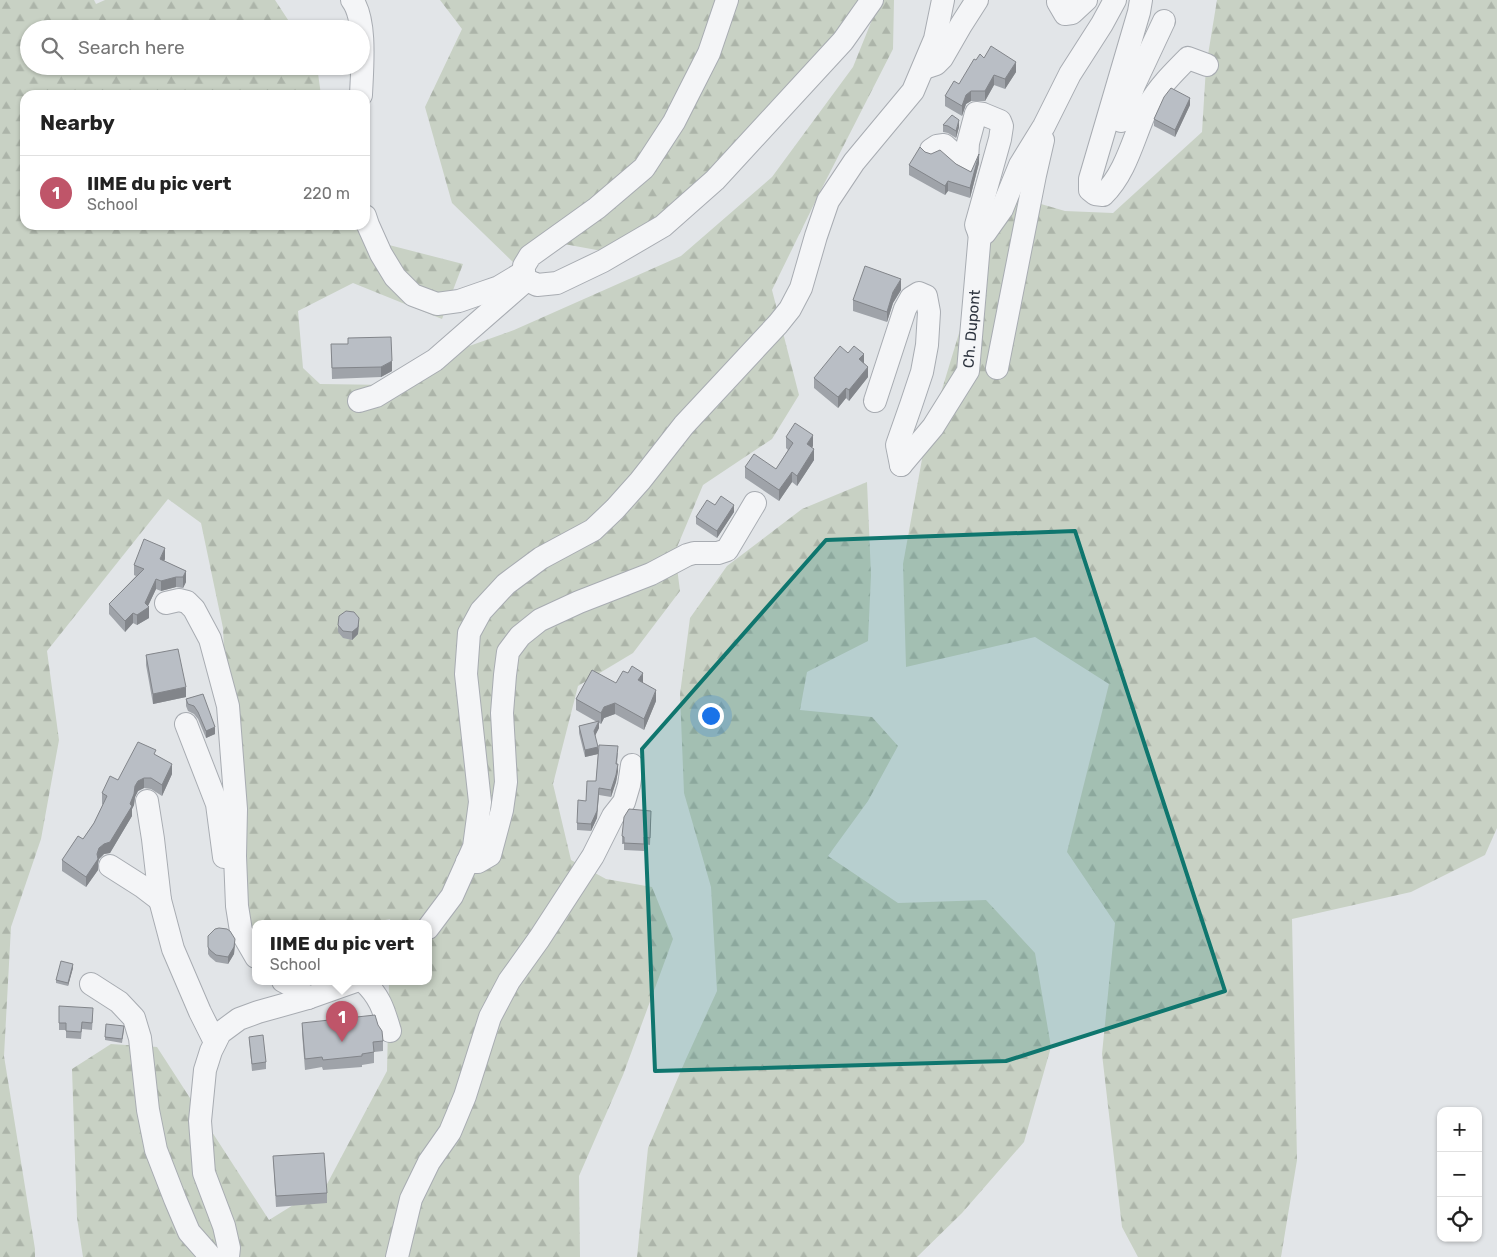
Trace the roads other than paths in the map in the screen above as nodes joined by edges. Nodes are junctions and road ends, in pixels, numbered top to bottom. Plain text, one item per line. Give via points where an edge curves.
1 (352, 0) edge
2 (727, 0) edge
3 (872, 0) edge
4 (943, 0) edge
5 (977, 0) edge
6 (1086, 0) edge
7 (1115, 0) edge
8 (1141, 0) edge
9 (1058, 2) dead end
10 (361, 20) edge
11 (1164, 21) dead end
12 (1207, 65) dead end
13 (923, 67) junction
14 (361, 75) edge
15 (361, 90) edge
16 (1046, 122) junction
17 (931, 150) dead end
18 (1098, 154) junction
19 (370, 229) edge
20 (980, 233) junction
21 (525, 276) junction
22 (998, 368) dead end
23 (359, 400) dead end
24 (875, 401) dead end
25 (755, 503) dead end
26 (166, 603) dead end
27 (186, 724) dead end
28 (632, 765) dead end
29 (147, 800) dead end
30 (467, 862) junction
31 (110, 866) dead end
32 (160, 900) junction
33 (432, 923) edge
34 (241, 931) junction
35 (252, 950) edge
36 (91, 984) dead end
37 (272, 985) edge
38 (290, 985) edge
39 (345, 985) edge
40 (368, 985) edge
41 (308, 998) junction
42 (283, 1005) junction
43 (390, 1031) dead end
44 (215, 1042) junction
45 (227, 1255) edge
46 (397, 1257) edge

1 - 10 street
2 - 21 street via 709,53 674,122 644,168 597,208 530,256 524,266
3 - 21 street via 843,40 721,173 663,226 557,283 537,285
4 - 13 street via 935,38
5 - 13 street via 942,58 930,67
6 - 9 street via 1072,13 1065,14
7 - 16 street via 1070,74
8 - 18 street
11 - 18 street via 1134,85 1116,139 1109,150
12 - 18 street via 1188,58 1169,77 1149,105 1125,160 1111,187 1103,195 1090,190 1090,178
13 - 30 street via 913,91 854,162 828,201 801,288 778,324 684,425 615,509 593,530 541,558 506,584 481,611 469,633 466,674 480,802 474,847
14 - 15 street
16 - 20 street via 1020,165 1002,209 985,233
16 - 22 street
17 - 20 street, Ch. Dupont via 944,145 964,163 976,112 1000,121 1000,139 976,225
19 - 21 street via 394,277 413,295 437,304 459,301
20 - 24 street, Ch. Dupont via 968,371 933,427 901,465 897,445 927,345 929,312 926,296 919,293 911,298 905,309
21 - 23 street via 435,360 376,396
25 - 30 street via 726,550 687,555 651,574 540,620 520,636 508,652 505,675 502,713 506,782 502,810 490,855 478,862
26 - 34 street via 179,600 194,609 210,639 228,706 236,810 236,906
27 - 34 street via 217,804 227,883
28 - 46 street via 624,802 613,816 593,856 509,981 490,1017 450,1132 429,1162 411,1199
29 - 32 street
30 - 33 street via 452,896
31 - 32 street
32 - 44 street via 173,949
34 - 35 street
36 - 45 street via 119,1002 134,1018 140,1038 156,1150 189,1232
37 - 42 street
38 - 41 street
39 - 41 street
40 - 43 street via 383,1007
41 - 42 street
42 - 44 street via 239,1020 220,1033
44 - 45 street via 205,1070 200,1121 204,1173 224,1226

